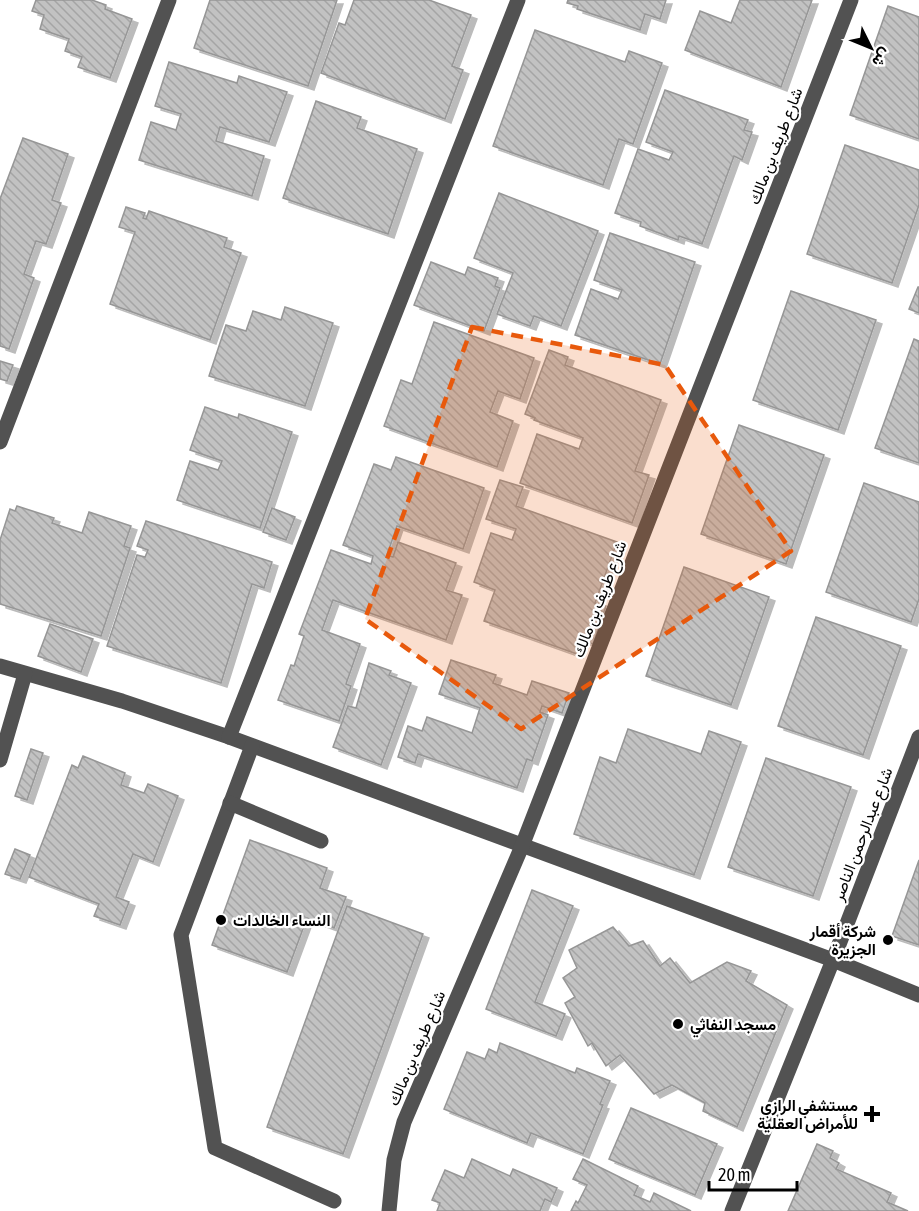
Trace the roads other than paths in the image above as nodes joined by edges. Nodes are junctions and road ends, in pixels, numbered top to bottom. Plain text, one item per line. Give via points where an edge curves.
1 (169, 0) edge
2 (518, 0) edge
3 (851, 0) edge
4 (0, 442) edge
5 (0, 666) edge
6 (25, 675) junction
7 (229, 737) junction
8 (919, 737) edge
9 (252, 746) junction
10 (0, 760) edge
11 (230, 803) junction
12 (321, 841) dead end
13 (522, 846) junction
14 (833, 960) junction
15 (919, 994) edge
16 (334, 1201) dead end
17 (389, 1211) edge
18 (732, 1211) edge

1 - 4 street
2 - 7 street
3 - 13 street, شارع طريف بن مالك
5 - 6 street
6 - 7 street via 122,701
6 - 10 street
7 - 9 street
8 - 14 street, شارع عبدالرحمن الناصر
9 - 11 street
9 - 13 street
11 - 12 street
11 - 16 street via 182,935 215,1148
13 - 14 street
13 - 17 street, شارع طريف بن مالك via 404,1122 394,1160
14 - 15 street
14 - 18 street, شارع عبدالرحمن الناصر

